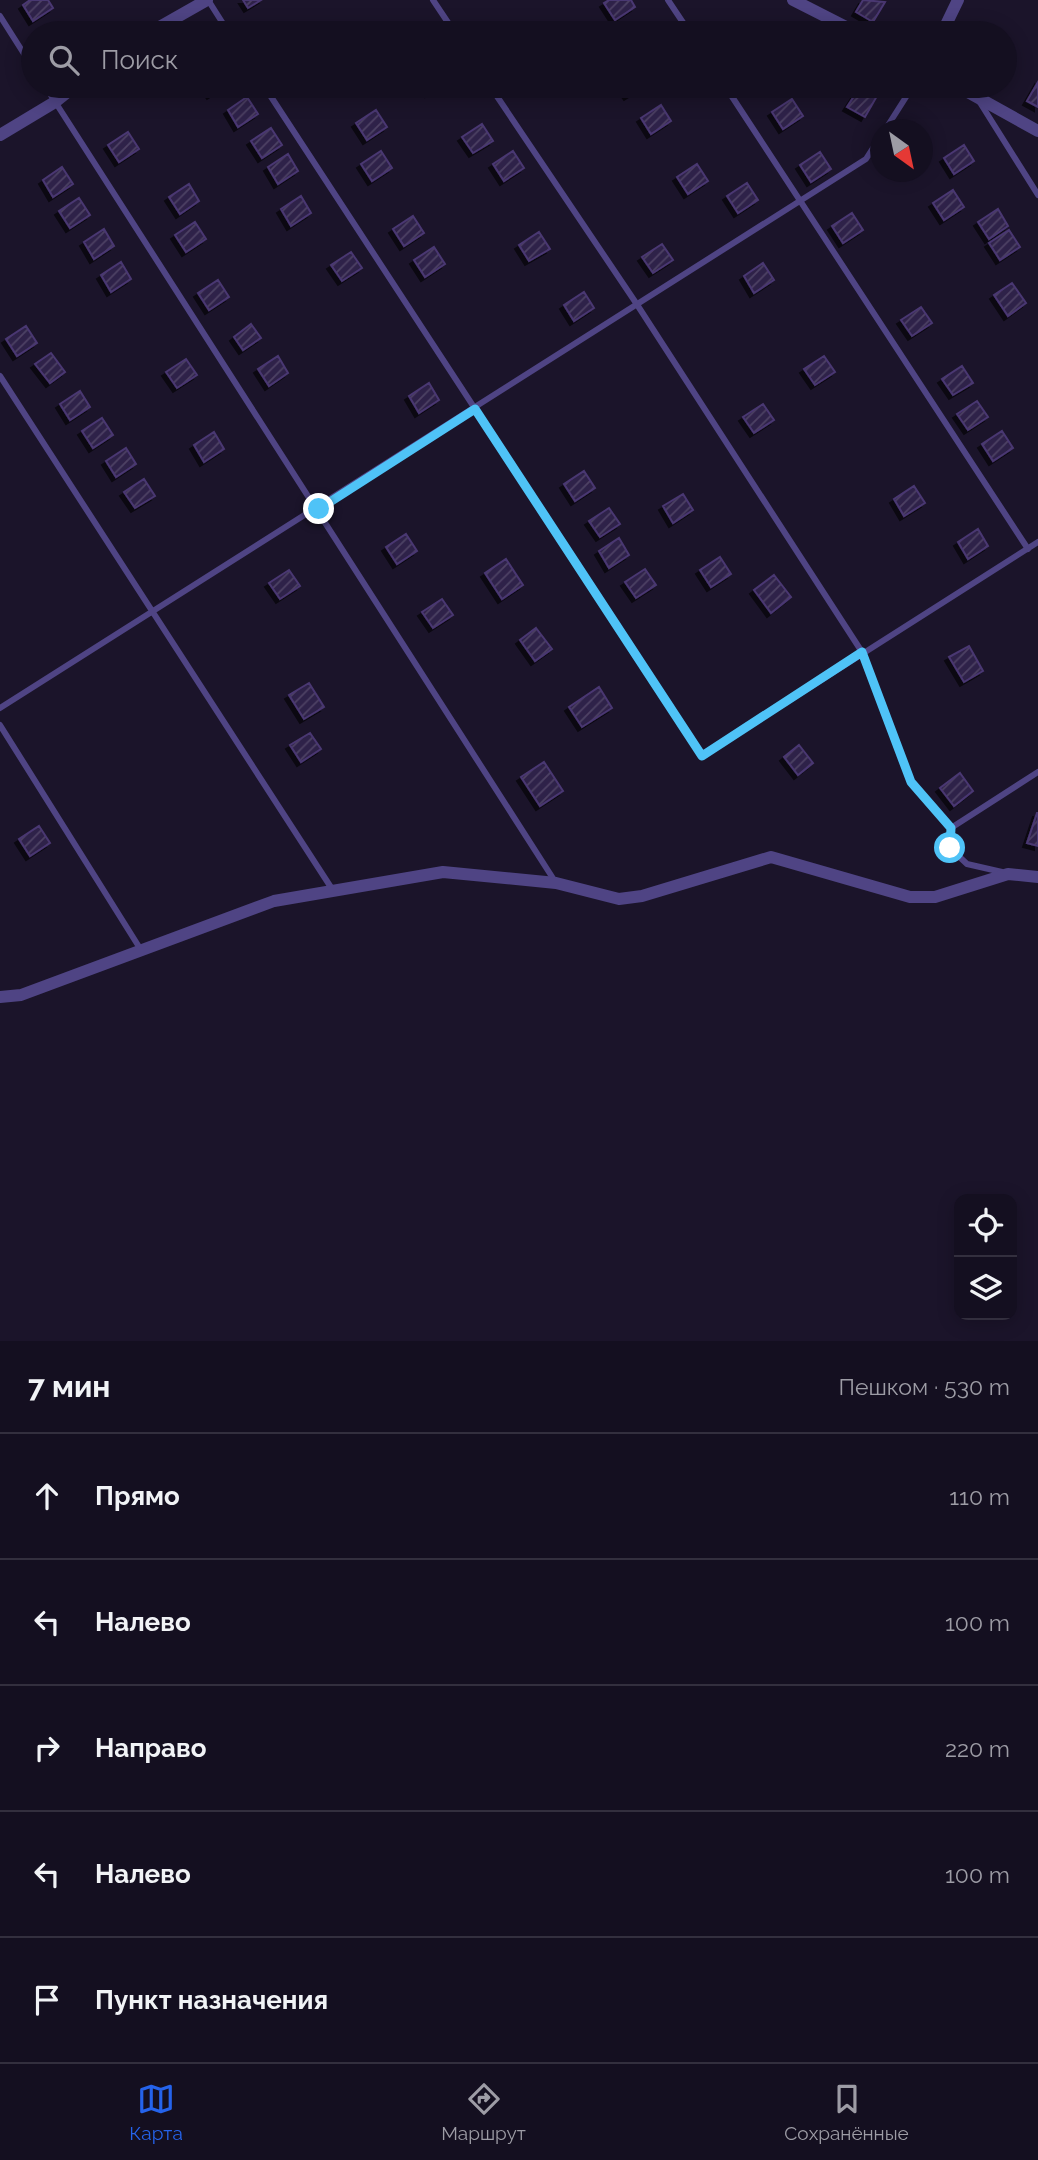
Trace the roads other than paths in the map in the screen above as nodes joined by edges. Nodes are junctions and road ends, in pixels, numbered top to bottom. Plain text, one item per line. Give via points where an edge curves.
1 (207, 0) edge
2 (433, 0) edge
3 (668, 0) edge
4 (793, 0) edge
5 (958, 0) edge
6 (0, 16) edge
7 (170, 21) edge
8 (221, 21) edge
9 (447, 21) edge
10 (682, 21) edge
11 (834, 21) edge
12 (948, 21) edge
13 (21, 49) edge
14 (52, 98) edge
15 (60, 98) edge
16 (272, 98) edge
17 (498, 98) edge
18 (733, 98) edge
19 (905, 98) edge
20 (978, 98) edge
21 (979, 98) edge
22 (55, 102) junction
23 (892, 119) edge
24 (1038, 131) edge
25 (0, 135) edge
26 (870, 153) edge
27 (1038, 195) edge
28 (800, 201) junction
29 (636, 303) junction
30 (0, 376) edge
31 (475, 409) junction
32 (319, 509) junction
33 (1038, 542) edge
34 (1028, 549) junction
35 (152, 611) junction
36 (862, 652) junction
37 (0, 708) edge
38 (0, 725) edge
39 (1038, 772) edge
40 (951, 828) junction
41 (1008, 874) junction
42 (1038, 877) edge
43 (556, 883) junction
44 (335, 892) junction
45 (141, 950) junction
46 (0, 998) edge

1 - 7 street
1 - 8 lane
2 - 9 lane
3 - 10 lane
4 - 11 street
5 - 12 street
6 - 13 lane
14 - 22 lane
15 - 22 street
16 - 31 lane
17 - 29 lane
18 - 28 lane
19 - 23 lane
20 - 27 lane
21 - 24 street
22 - 25 street
22 - 32 lane
26 - 28 lane
28 - 29 lane
28 - 34 lane
29 - 31 lane
29 - 36 lane
30 - 35 lane
31 - 32 lane
31 - 36 lane via 702,756
32 - 35 lane
32 - 43 lane
33 - 34 lane
34 - 36 lane
35 - 37 lane
35 - 44 lane
36 - 40 lane via 911,782
38 - 45 lane
39 - 40 lane
40 - 41 lane via 950,848 967,864
41 - 42 street
41 - 43 street via 935,897 910,897 771,857 619,899
43 - 44 street via 443,872
44 - 45 street via 274,901
45 - 46 street via 21,995

